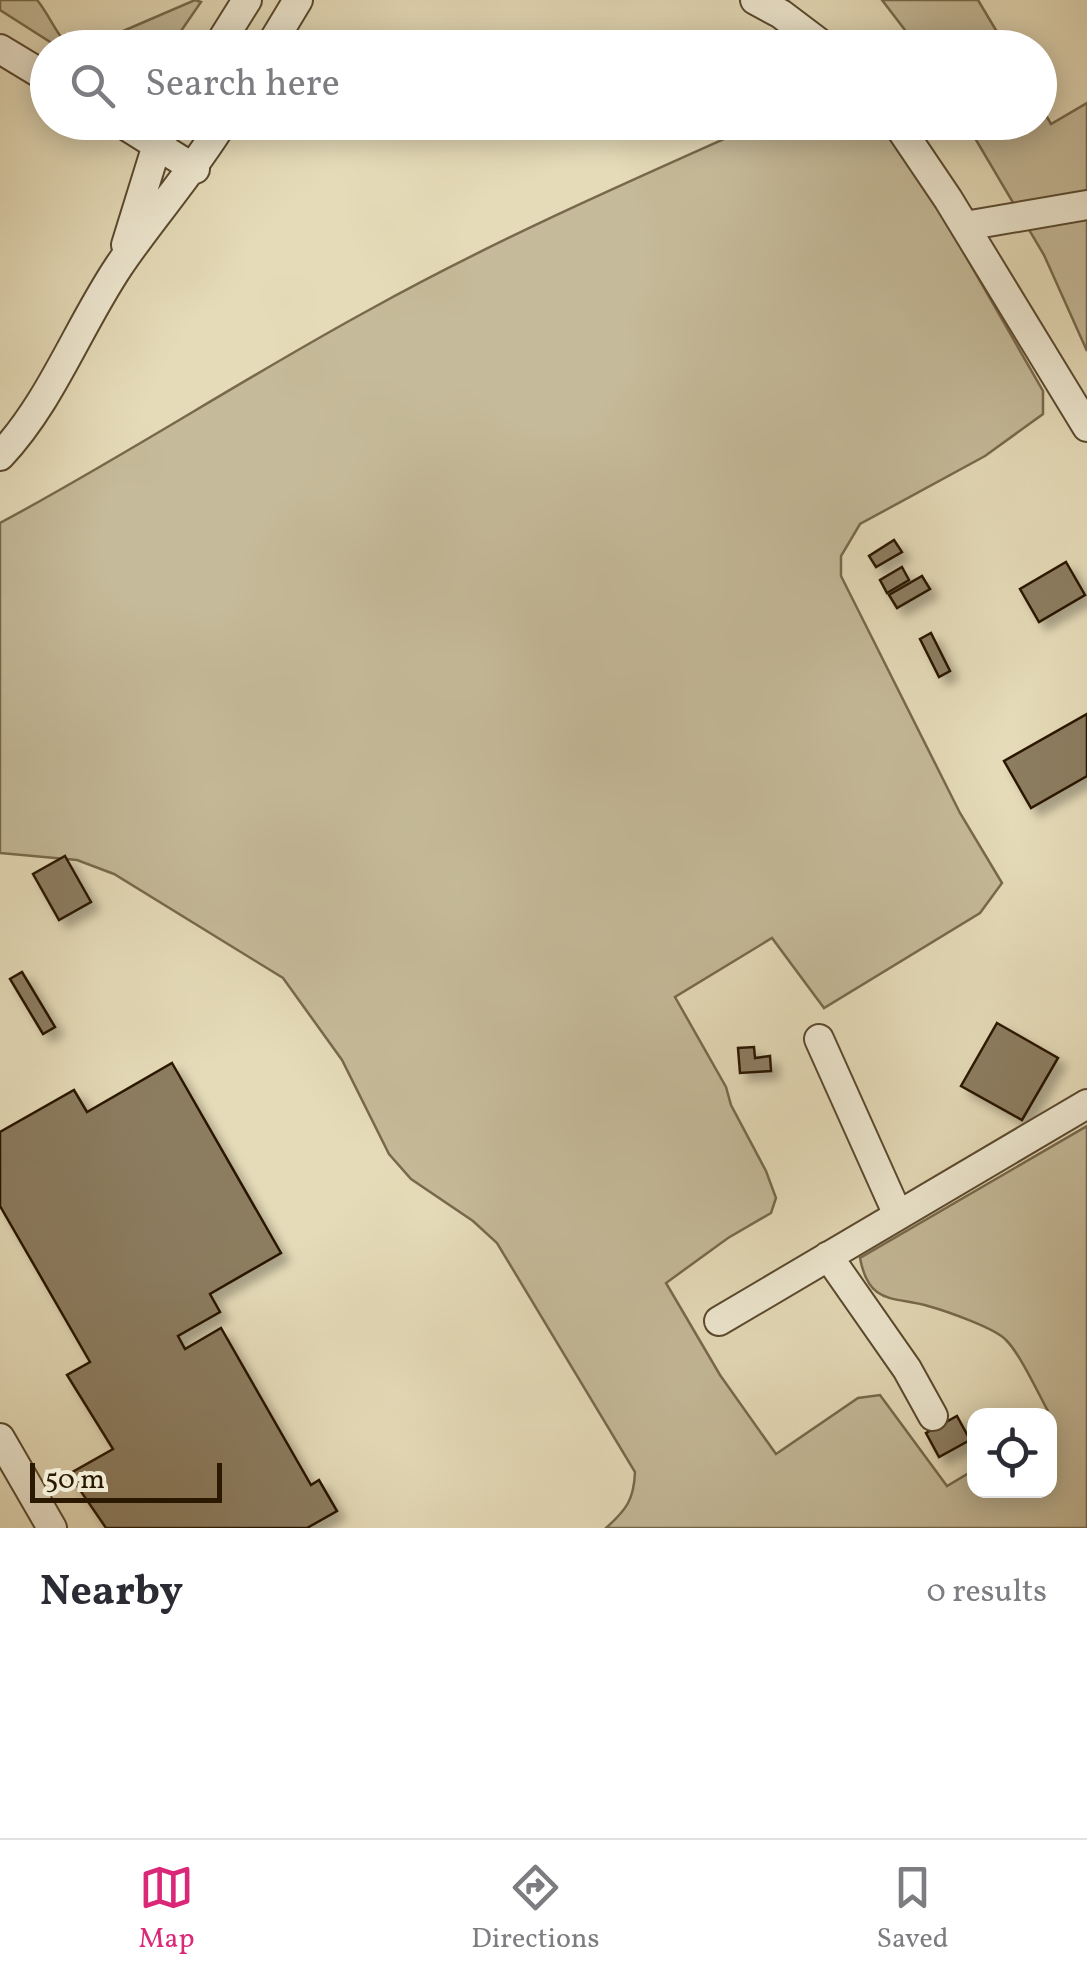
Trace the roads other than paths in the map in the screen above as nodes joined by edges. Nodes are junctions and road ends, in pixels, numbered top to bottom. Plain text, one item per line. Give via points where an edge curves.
1 (247, 0) edge
2 (755, 0) edge
3 (296, 1) edge
4 (784, 7) edge
5 (229, 30) edge
6 (279, 30) edge
7 (808, 30) edge
8 (0, 50) edge
9 (30, 68) edge
10 (162, 140) edge
11 (169, 140) edge
12 (212, 140) edge
13 (908, 140) edge
14 (194, 169) junction
15 (1087, 205) edge
16 (965, 226) junction
17 (120, 266) junction
18 (1087, 427) edge
19 (0, 456) edge
20 (819, 1038) dead end
21 (1087, 1104) edge
22 (898, 1215) junction
23 (828, 1256) junction
24 (719, 1320) dead end
25 (933, 1416) dead end
26 (0, 1438) edge
27 (52, 1528) edge

1 - 5 street
2 - 4 street
3 - 6 street
4 - 7 street
8 - 9 street
10 - 17 street
11 - 14 street
12 - 14 street
13 - 16 street
14 - 17 street
15 - 16 street
16 - 18 street
17 - 19 street
20 - 22 street
21 - 22 street
22 - 23 street
23 - 24 street
23 - 25 street
26 - 27 street

